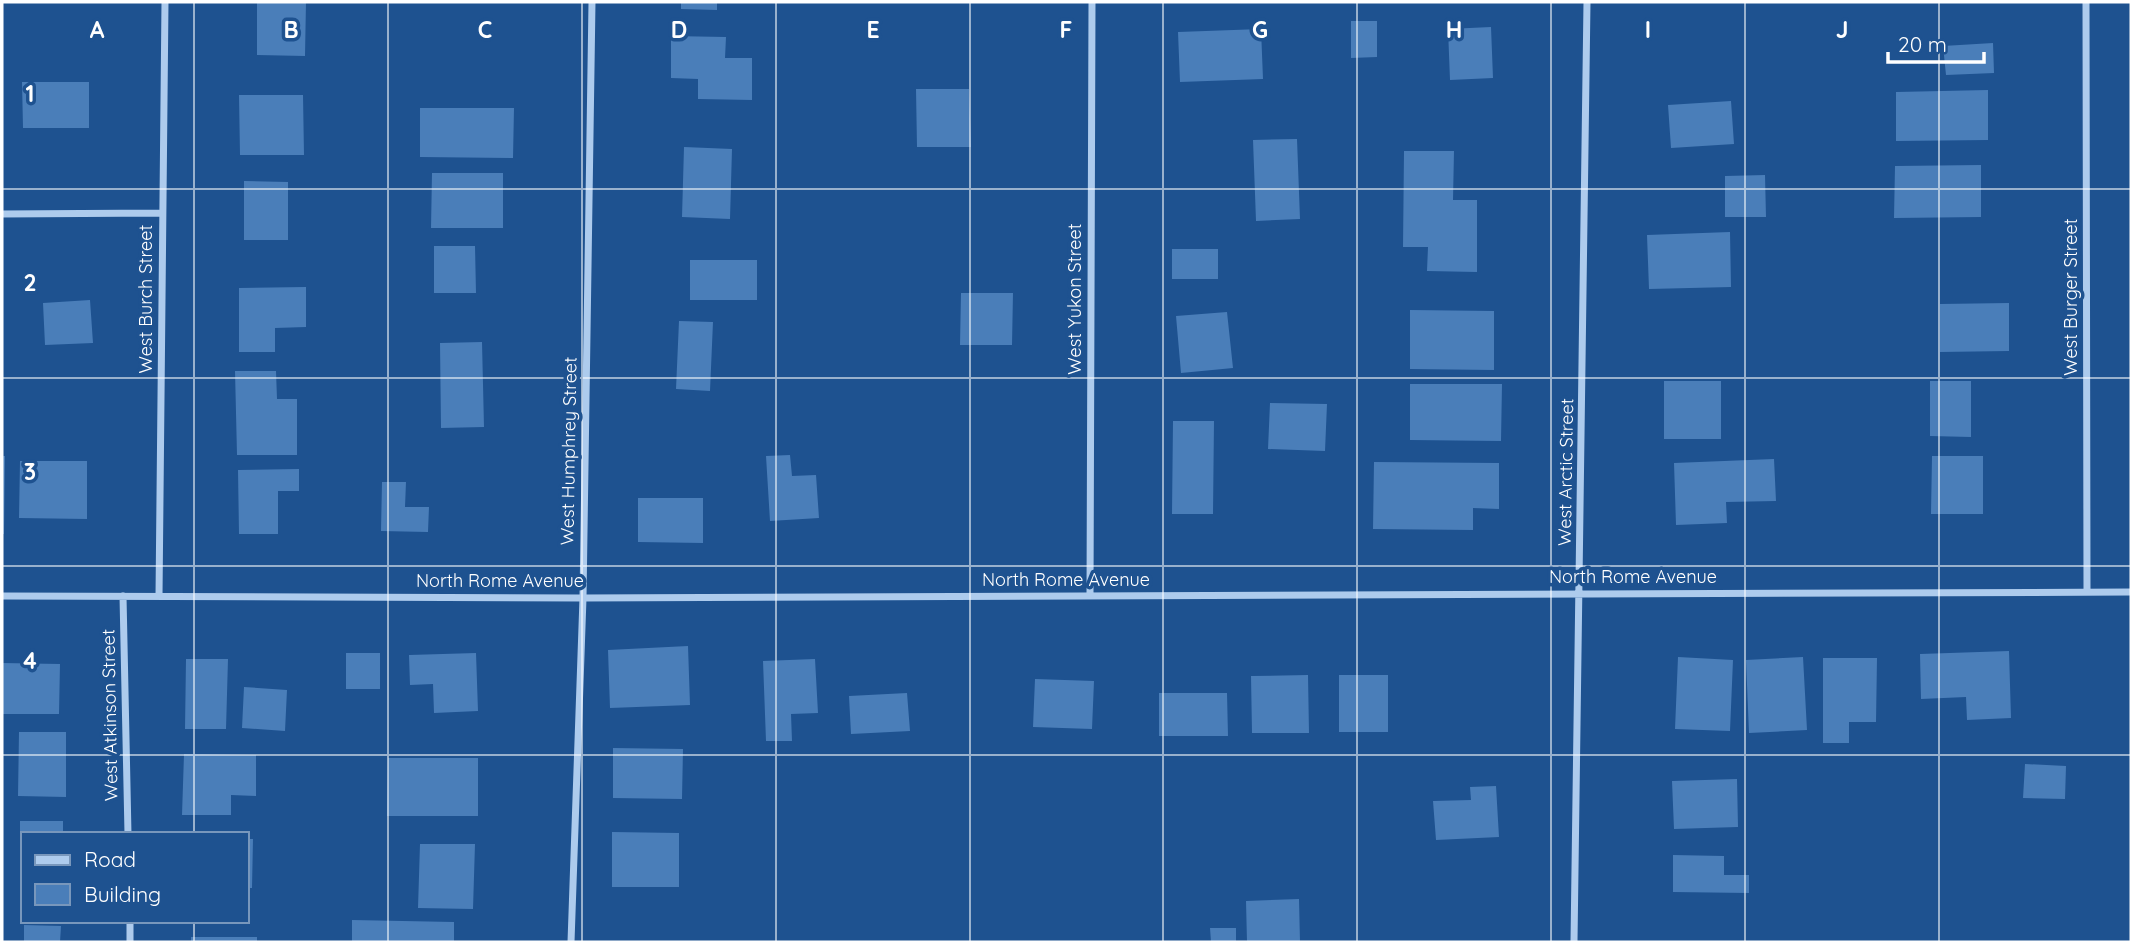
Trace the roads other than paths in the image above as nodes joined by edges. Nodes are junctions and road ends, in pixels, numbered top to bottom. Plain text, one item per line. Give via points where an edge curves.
1 (165, 2) edge
2 (592, 2) edge
3 (1092, 2) edge
4 (1587, 2) edge
5 (2086, 2) edge
6 (162, 213) junction
7 (2, 214) edge
8 (2087, 591) junction
9 (1580, 592) junction
10 (2131, 592) edge
11 (2, 596) edge
12 (123, 596) junction
13 (159, 596) junction
14 (1090, 596) junction
15 (583, 597) junction
16 (128, 832) edge
17 (130, 923) edge
18 (130, 942) edge
19 (571, 942) edge
20 (1574, 942) edge

1 - 6 street, West Burch Street
2 - 15 street, West Humphrey Street
3 - 14 street, West Yukon Street
4 - 9 street, West Arctic Street
5 - 8 street, West Burger Street
6 - 7 street
6 - 13 street, West Burch Street
8 - 9 street, North Rome Avenue
8 - 10 street, North Rome Avenue
9 - 14 street, North Rome Avenue
9 - 20 street, West Arctic Street
11 - 12 street, North Rome Avenue
12 - 13 street, North Rome Avenue
12 - 16 street, West Atkinson Street
13 - 15 street, North Rome Avenue
14 - 15 street, North Rome Avenue
15 - 19 street, West Humphrey Street
17 - 18 street

